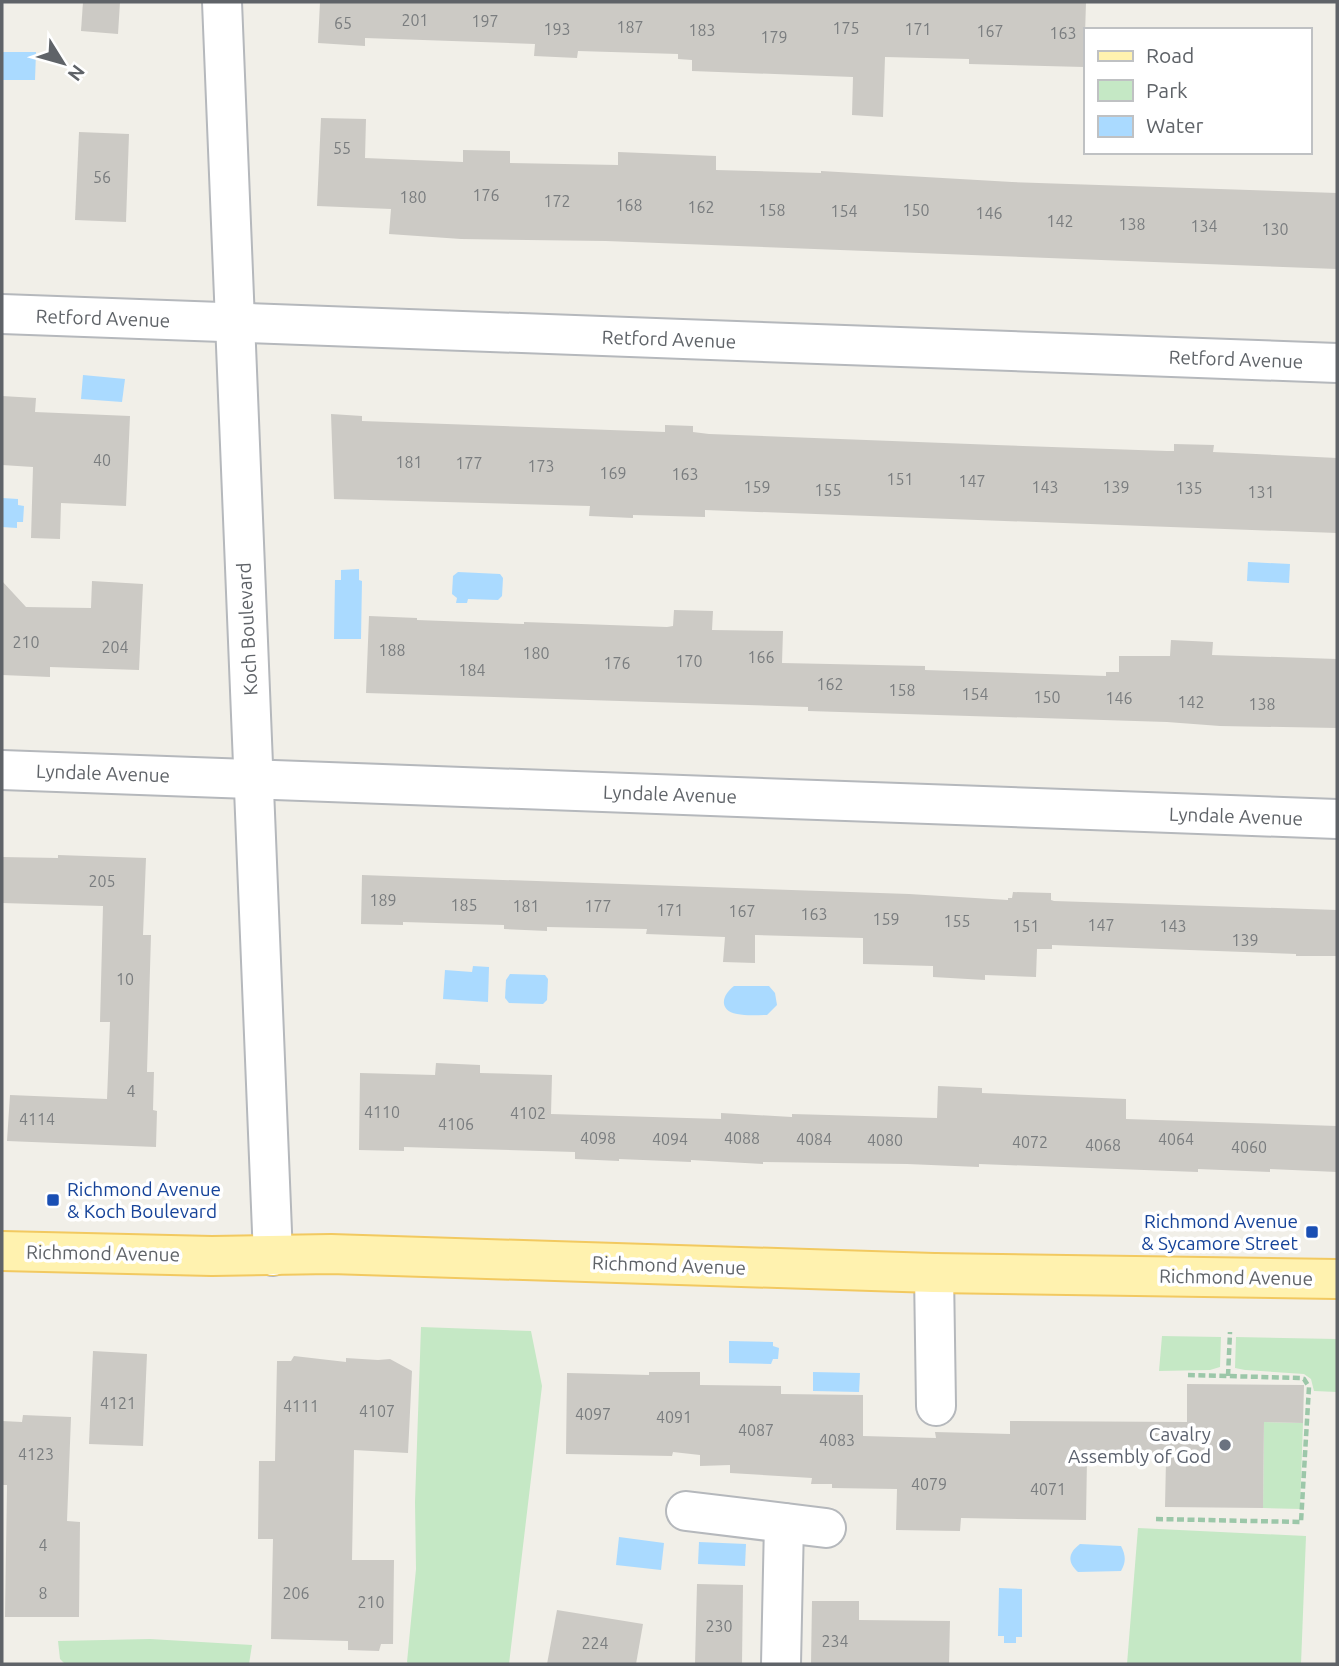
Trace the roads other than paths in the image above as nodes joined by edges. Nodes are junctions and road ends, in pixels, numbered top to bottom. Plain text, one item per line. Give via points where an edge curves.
1 (222, 2) edge
2 (2, 314) edge
3 (233, 323) junction
4 (1337, 363) edge
5 (2, 770) edge
6 (254, 778) junction
7 (1337, 819) edge
8 (2, 1251) edge
9 (273, 1256) junction
10 (934, 1273) junction
11 (1337, 1279) edge
12 (936, 1406) dead end
13 (686, 1511) dead end
14 (784, 1523) junction
15 (826, 1528) dead end
16 (781, 1664) edge

1 - 3 street, Koch Boulevard
2 - 3 street, Retford Avenue
3 - 4 street, Retford Avenue
3 - 6 street, Koch Boulevard
5 - 6 street, Lyndale Avenue
6 - 7 street, Lyndale Avenue
6 - 9 street, Koch Boulevard
8 - 9 main road, Richmond Avenue
9 - 10 main road, Richmond Avenue
10 - 11 main road, Richmond Avenue
10 - 12 street
13 - 14 street
14 - 15 street
14 - 16 street

